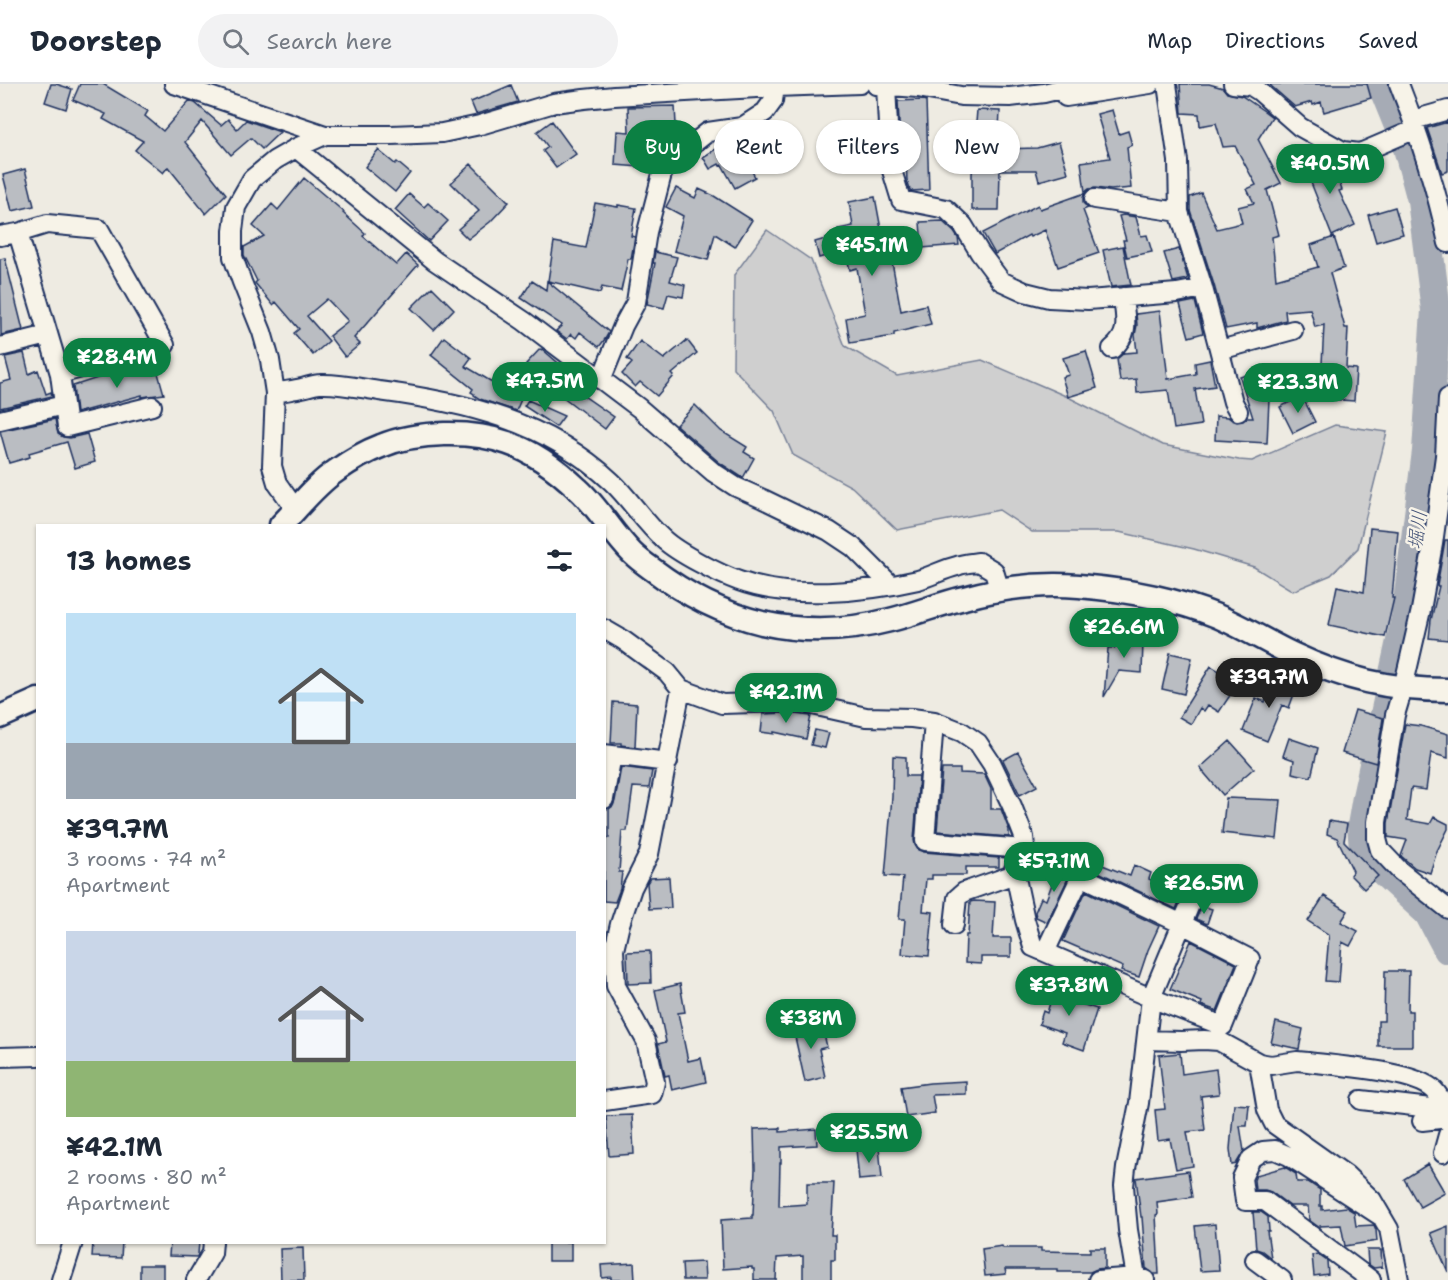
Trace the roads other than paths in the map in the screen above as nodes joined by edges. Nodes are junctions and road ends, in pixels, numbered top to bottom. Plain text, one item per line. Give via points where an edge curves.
1 (174, 84) edge
2 (869, 84) edge
3 (1082, 84) edge
4 (1150, 84) edge
5 (1167, 84) edge
6 (1233, 84) edge
7 (1399, 84) edge
8 (775, 87) junction
9 (1044, 93) junction
10 (1448, 110) edge
11 (1415, 125) junction
12 (325, 135) junction
13 (296, 148) junction
14 (1094, 199) dead end
15 (1179, 212) junction
16 (9, 234) edge
17 (1448, 243) edge
18 (1203, 288) junction
19 (1123, 297) junction
20 (1293, 330) dead end
21 (48, 335) junction
22 (0, 347) edge
23 (1112, 349) dead end
24 (1220, 350) junction
25 (60, 374) junction
26 (601, 380) junction
27 (275, 393) junction
28 (1448, 398) edge
29 (64, 405) junction
30 (152, 406) dead end
31 (1238, 411) dead end
32 (0, 420) edge
33 (1446, 457) edge
34 (288, 518) edge
35 (891, 585) junction
36 (1000, 591) junction
37 (606, 630) edge
38 (1394, 687) junction
39 (681, 689) junction
40 (1448, 690) edge
41 (36, 701) edge
42 (0, 717) edge
43 (934, 721) junction
44 (608, 754) edge
45 (668, 762) junction
46 (606, 776) edge
47 (1024, 849) junction
48 (1015, 874) junction
49 (1194, 895) dead end
50 (1448, 909) edge
51 (612, 922) edge
52 (1182, 924) junction
53 (954, 925) dead end
54 (1045, 952) junction
55 (1151, 998) junction
56 (1147, 1040) junction
57 (36, 1056) edge
58 (0, 1057) edge
59 (1260, 1063) junction
60 (1361, 1100) dead end
61 (606, 1101) edge
62 (1448, 1109) edge
63 (1448, 1118) edge
64 (1422, 1121) dead end
65 (1448, 1135) edge
66 (1443, 1153) dead end
67 (1382, 1217) junction
68 (72, 1244) edge
69 (213, 1244) edge
70 (1255, 1260) dead end
71 (1141, 1278) edge
72 (61, 1280) edge
73 (196, 1280) edge
74 (1098, 1280) edge
75 (1282, 1280) edge
76 (1371, 1280) edge
77 (1399, 1280) edge

1 - 12 street
2 - 8 street
2 - 9 street via 961,96
2 - 19 street via 901,200 946,210 963,225 1001,280 1025,292 1088,300
3 - 9 street
4 - 9 street via 1058,98
5 - 15 street via 1178,161
6 - 11 street via 1251,86 1300,127 1343,151 1360,153
7 - 11 street
8 - 12 street via 574,100 442,134
8 - 26 street via 773,101 765,112 742,127 708,132 670,162 662,174 647,232 636,302
10 - 11 street
11 - 17 street
12 - 13 street
13 - 26 street via 435,261 525,321
13 - 27 street via 252,179 236,207 233,231 233,257 262,332
14 - 15 street
15 - 18 street
16 - 21 street
16 - 25 street via 47,224 99,229 165,345
18 - 19 street
18 - 24 street
19 - 23 street via 1126,327
20 - 24 street
21 - 22 street
21 - 25 street
24 - 31 street
25 - 29 street
26 - 35 street via 713,472 829,531 853,547
27 - 34 street via 272,466
27 - 35 street via 319,384 422,397 513,421 562,443 589,462 664,540 739,581 804,592
28 - 33 street
29 - 30 street via 67,427
29 - 32 street
33 - 38 street via 1421,610
34 - 36 street via 334,472 384,444 431,435 473,435 508,443 547,463 581,491 634,555 683,591 736,616 786,627 846,628
35 - 36 street via 979,562 994,571
36 - 38 street via 1075,586 1150,595 1219,617 1319,666
37 - 39 street via 666,672
38 - 40 street
38 - 50 street via 1395,715 1377,839 1380,850 1400,871
39 - 43 street via 722,704 789,702 866,717
39 - 45 street
41 - 42 street
43 - 47 street via 978,743 1012,806 1024,837
43 - 47 street via 925,841
44 - 45 street
44 - 46 street
45 - 51 street via 649,854
47 - 48 street
48 - 53 street via 964,892 957,898
48 - 54 street via 1033,947
49 - 52 street
51 - 61 street via 616,986 646,1041 655,1082 652,1094
52 - 54 street via 1081,876
52 - 55 street
52 - 55 street via 1250,959 1223,1026
54 - 55 street
55 - 56 street
56 - 59 street via 1219,1041
56 - 71 street via 1124,1186 1128,1230
57 - 58 street
59 - 62 street via 1308,1062 1416,1078 1433,1089
59 - 67 street via 1267,1110 1274,1124 1346,1175 1372,1200
60 - 62 street
63 - 64 street
65 - 66 street
67 - 76 street via 1275,1150 1263,1151 1251,1159 1242,1178 1245,1201 1265,1201
67 - 77 street via 1389,1229
68 - 72 street
69 - 73 street via 212,1253
70 - 75 street
71 - 74 street

